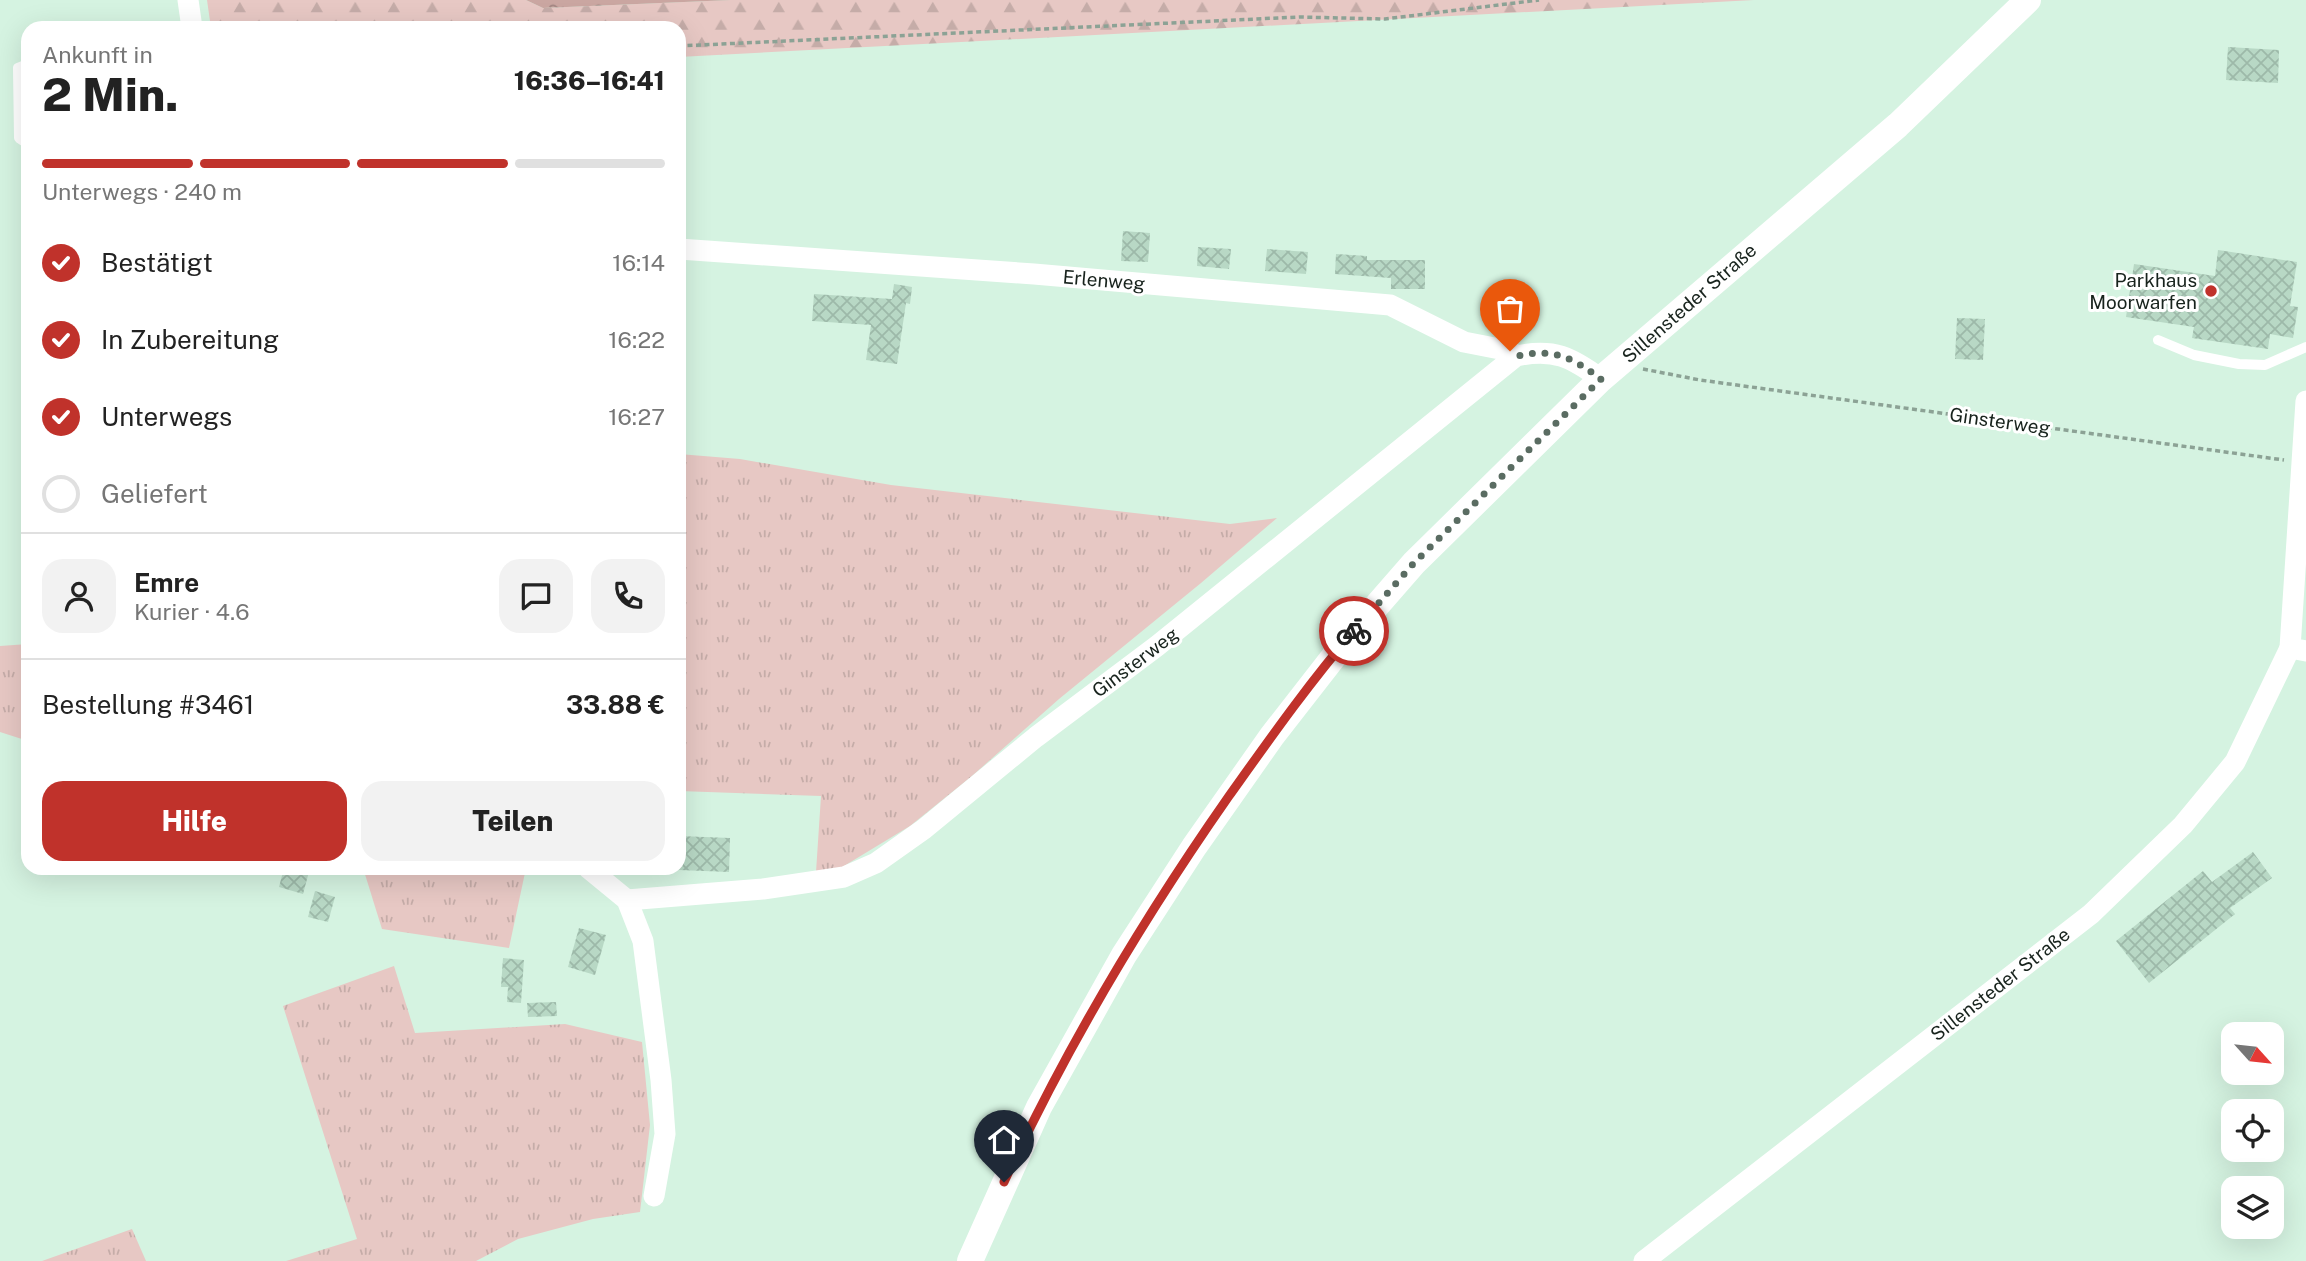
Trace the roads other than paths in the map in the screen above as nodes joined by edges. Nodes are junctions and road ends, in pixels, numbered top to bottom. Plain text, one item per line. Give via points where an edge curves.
1 (188, 0) edge
2 (2028, 0) edge
3 (191, 21) edge
4 (21, 67) edge
5 (21, 139) edge
6 (686, 249) edge
7 (2158, 340) dead end
8 (2306, 347) edge
9 (1517, 356) junction
10 (1601, 379) junction
11 (2306, 401) edge
12 (2298, 650) edge
13 (597, 875) edge
14 (627, 900) junction
15 (654, 1196) dead end
16 (970, 1261) edge
17 (1644, 1261) edge

1 - 3 street
2 - 10 street, Sillensteder Straße via 1898,125
4 - 5 lane
6 - 9 street, Erlenweg via 1391,304 1464,342
7 - 8 lane via 2194,355 2239,364 2265,365
9 - 10 street via 1555,353
9 - 14 street, Ginsterweg via 1168,637 876,863 844,877 763,890
10 - 16 street, Sillensteder Straße via 1414,563 1272,736 1124,955 1039,1107
11 - 12 street, Sillensteder Straße
12 - 17 street, Sillensteder Straße via 2235,762 2183,825 2091,914
13 - 14 street
14 - 15 street via 642,941 661,1080 665,1134

